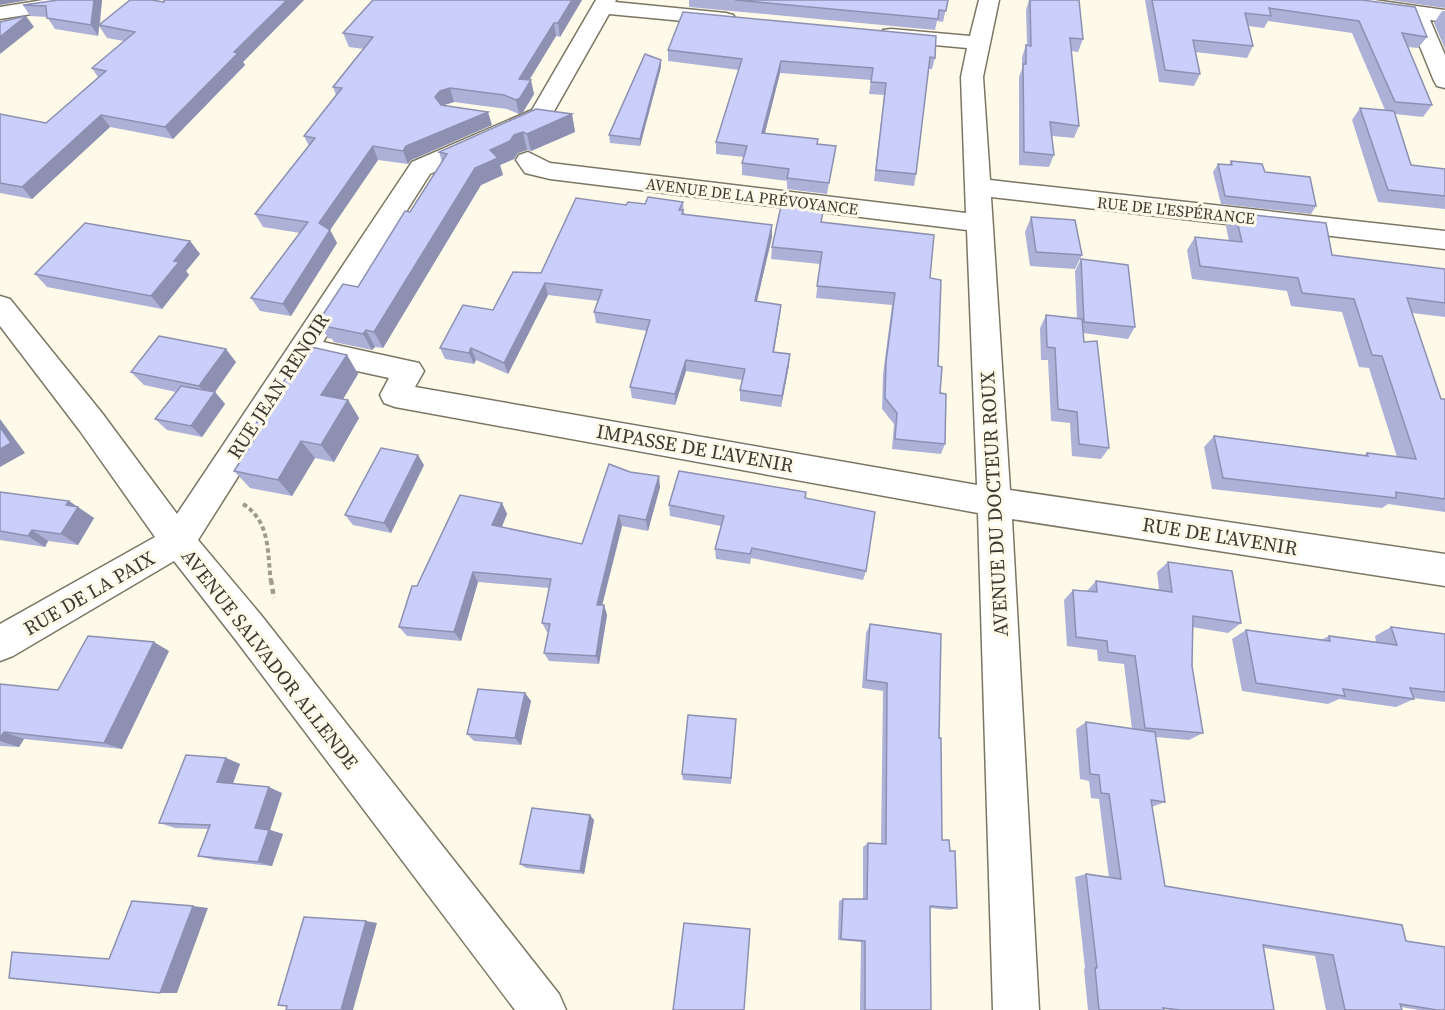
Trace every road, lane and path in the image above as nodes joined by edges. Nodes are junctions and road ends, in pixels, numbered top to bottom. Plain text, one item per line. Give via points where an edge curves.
1 (83, 0) edge
2 (989, 0) edge
3 (1330, 0) edge
4 (604, 4) edge
5 (1416, 12) junction
6 (0, 13) edge
7 (1445, 16) edge
8 (743, 21) edge
9 (874, 33) edge
10 (978, 43) junction
11 (1445, 81) edge
12 (486, 115) edge
13 (516, 126) junction
14 (528, 160) dead end
15 (978, 187) junction
16 (980, 223) junction
17 (1445, 240) edge
18 (0, 306) edge
19 (321, 352) edge
20 (208, 493) junction
21 (995, 502) junction
22 (178, 541) junction
23 (1445, 570) edge
24 (276, 607) dead end
25 (0, 644) edge
26 (543, 1010) edge
27 (1016, 1010) edge

1 - 6 street
2 - 10 street, AVENUE DU DOCTEUR ROUX
3 - 5 street
4 - 8 street
4 - 13 street, RUE JEAN RENOIR via 541,115
5 - 7 street
5 - 11 street
9 - 10 street
10 - 15 street, AVENUE DU DOCTEUR ROUX via 972,77
12 - 13 street via 507,118
13 - 20 street, RUE JEAN RENOIR via 422,168
14 - 16 street, AVENUE DE LA PRÉVOYANCE via 534,167 550,171
15 - 16 street, AVENUE DU DOCTEUR ROUX
15 - 17 street, RUE DE L'ESPÉRANCE
16 - 21 street, AVENUE DU DOCTEUR ROUX
18 - 22 street, AVENUE SALVADOR ALLENDE
19 - 21 street, IMPASSE DE L'AVENIR via 409,370 396,394
20 - 22 street, RUE JEAN RENOIR
20 - 24 path via 241,503 256,513 265,529 270,586
21 - 23 street, RUE DE L'AVENIR
21 - 27 street, AVENUE DU DOCTEUR ROUX
22 - 25 street, RUE DE LA PAIX
22 - 26 street, AVENUE SALVADOR ALLENDE

